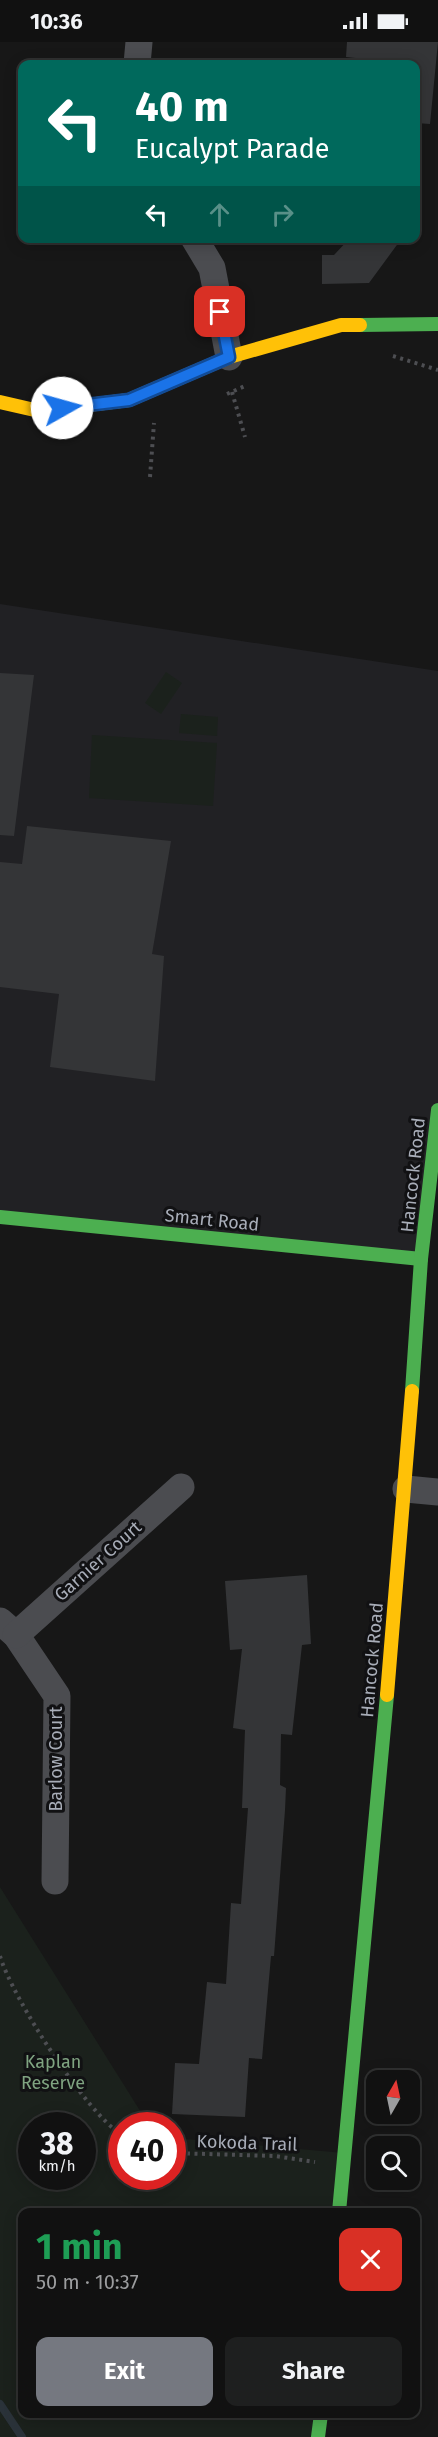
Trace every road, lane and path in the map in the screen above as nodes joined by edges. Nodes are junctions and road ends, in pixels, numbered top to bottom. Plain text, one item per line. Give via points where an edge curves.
1 (139, 42) edge
2 (137, 60) edge
3 (197, 243) edge
4 (438, 324) edge
5 (388, 355) dead end
6 (229, 357) junction
7 (438, 370) edge
8 (252, 383) dead end
9 (232, 392) junction
10 (222, 395) dead end
11 (0, 402) edge
12 (154, 420) dead end
13 (245, 437) dead end
14 (150, 477) dead end
15 (438, 1110) edge
16 (0, 1217) edge
17 (421, 1259) junction
18 (181, 1487) dead end
19 (406, 1489) junction
20 (438, 1492) edge
21 (8, 1628) edge
22 (55, 1881) dead end
23 (0, 1956) edge
24 (108, 2122) edge
25 (186, 2153) edge
26 (341, 2191) junction
27 (339, 2208) edge
28 (320, 2418) edge
29 (318, 2437) edge

1 - 2 street
3 - 6 street via 212,268
4 - 6 main road via 340,326
5 - 7 path
6 - 11 main road via 129,400 39,411
8 - 9 path
9 - 10 path
9 - 13 path
12 - 14 path
15 - 17 main road, Hancock Road
16 - 17 main road, Smart Road
17 - 19 main road, Hancock Road
18 - 21 street, Garnier Court
19 - 20 street
19 - 26 main road, Hancock Road
21 - 22 street, Barlow Court via 57,1696
23 - 24 path via 29,2016 93,2109
25 - 26 path, Kokoda Trail via 302,2158 324,2165
26 - 27 main road, Hancock Road
28 - 29 main road

